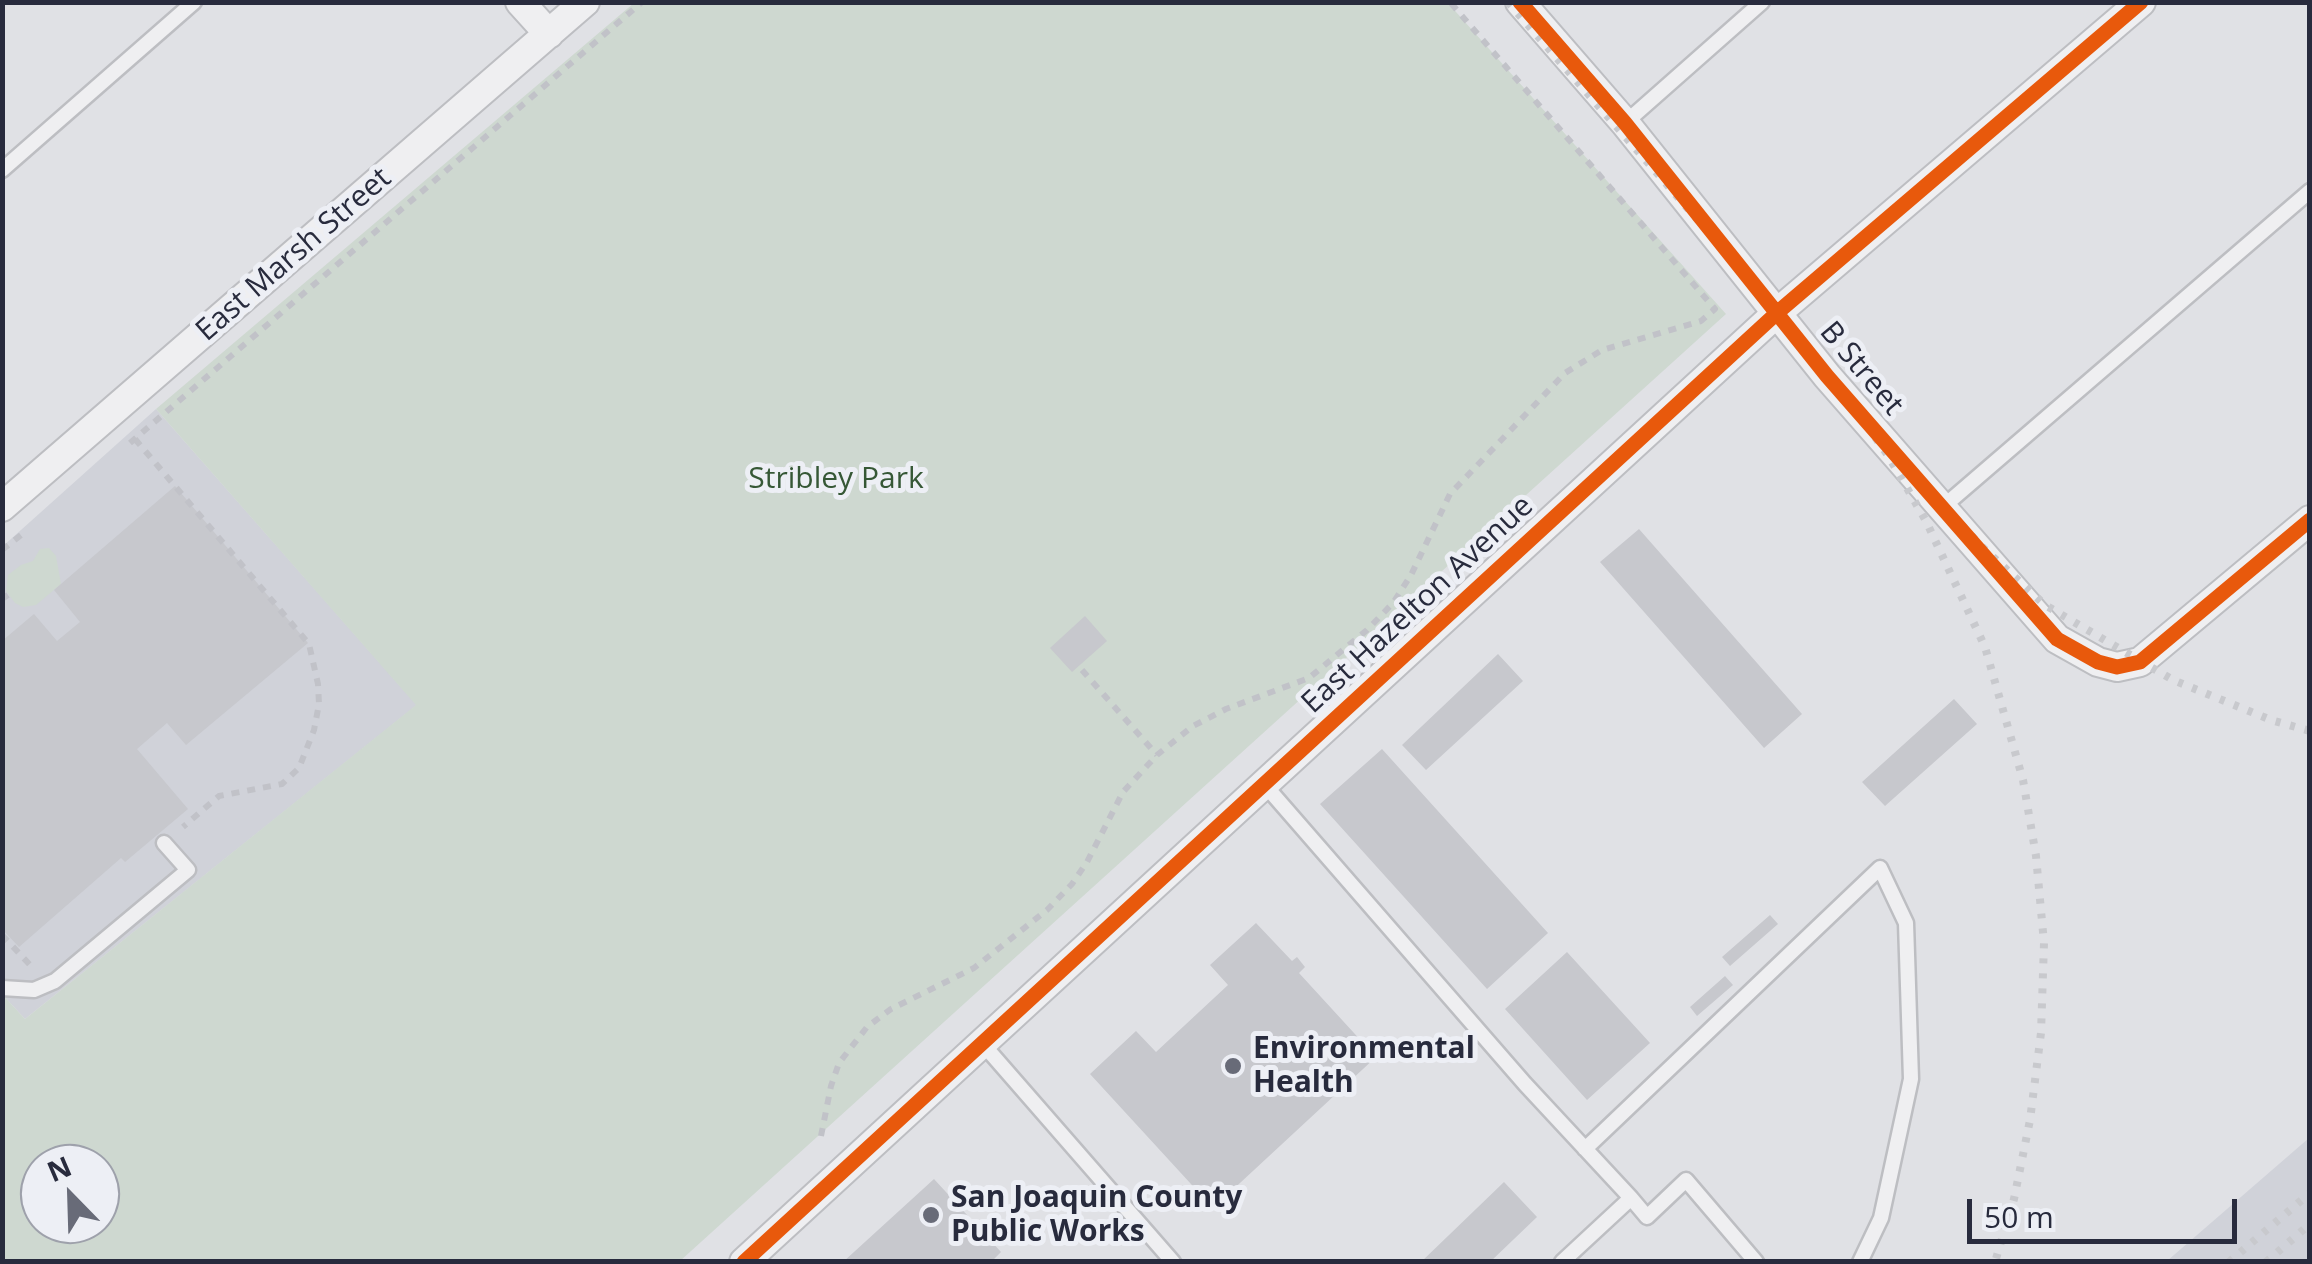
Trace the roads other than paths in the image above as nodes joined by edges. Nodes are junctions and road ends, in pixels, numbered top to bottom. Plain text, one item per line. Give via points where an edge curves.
1 (194, 2) edge
2 (520, 2) edge
3 (586, 2) edge
4 (1520, 2) edge
5 (1762, 2) edge
6 (2141, 2) edge
7 (548, 34) junction
8 (1625, 123) junction
9 (2, 170) edge
10 (2310, 191) edge
11 (1778, 312) junction
12 (1944, 506) junction
13 (2, 507) edge
14 (2310, 520) edge
15 (1264, 784) junction
16 (164, 843) road end
17 (2, 988) edge
18 (982, 1042) junction
19 (1585, 1148) junction
20 (1631, 1198) junction
21 (744, 1262) edge
22 (1173, 1262) edge
23 (1562, 1262) edge
24 (1756, 1262) edge
25 (1860, 1262) edge

1 - 9 lane
2 - 7 street
3 - 7 street, East Marsh Street
4 - 8 street, B Street
5 - 8 lane
6 - 11 street, East Hazelton Avenue
7 - 13 street, East Marsh Street
8 - 11 street, B Street
10 - 12 lane
11 - 12 street, B Street
11 - 15 street, East Hazelton Avenue
12 - 14 street, B Street via 2056,639 2117,666 2140,662
15 - 18 street, East Hazelton Avenue
15 - 19 lane
16 - 17 lane via 188,870 48,986
18 - 21 street, East Hazelton Avenue
18 - 22 lane
19 - 20 lane
19 - 25 lane via 1880,868 1906,923 1911,1079 1881,1218
20 - 23 lane
20 - 24 lane via 1647,1218 1686,1180

